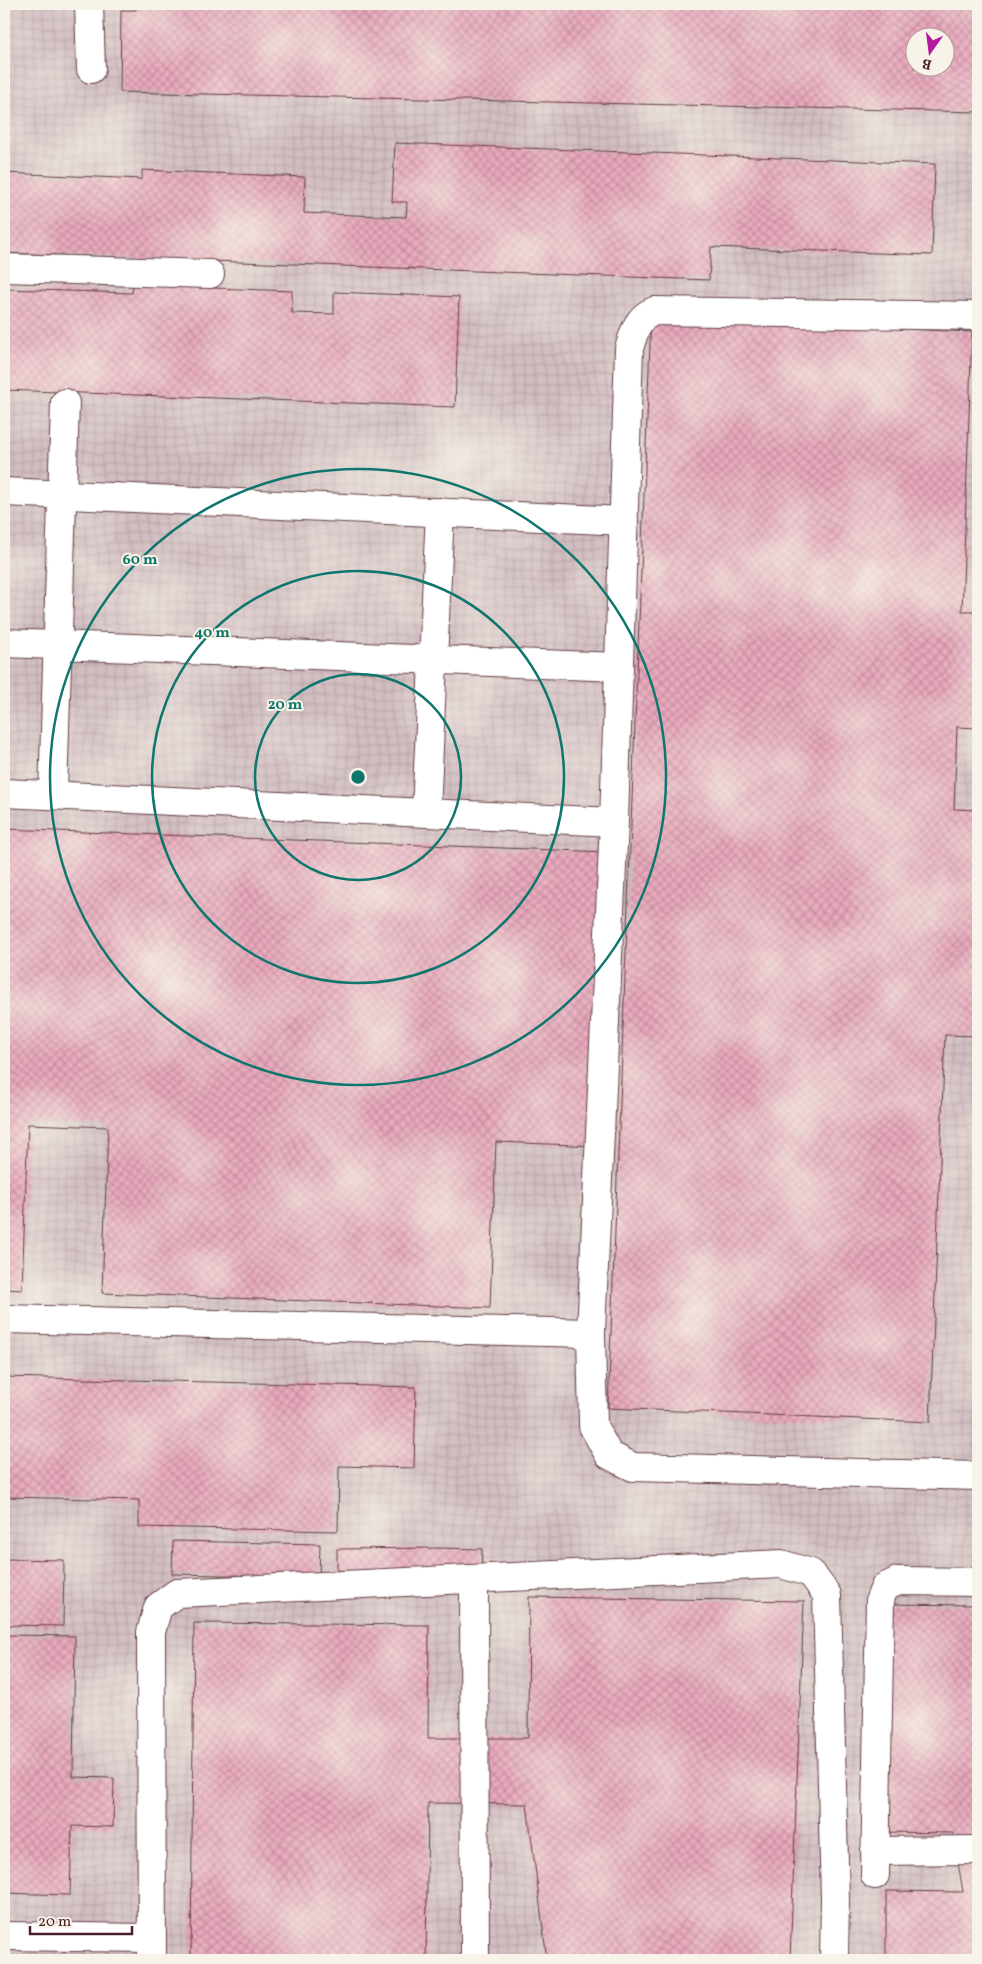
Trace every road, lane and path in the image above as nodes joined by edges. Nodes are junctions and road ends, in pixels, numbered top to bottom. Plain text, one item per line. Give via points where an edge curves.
1 (89, 4) edge
2 (91, 69) dead end
3 (4, 268) edge
4 (210, 274) dead end
5 (978, 316) edge
6 (66, 403) dead end
7 (4, 492) edge
8 (62, 494) junction
9 (440, 512) junction
10 (624, 522) junction
11 (4, 643) edge
12 (57, 645) junction
13 (433, 659) junction
14 (619, 668) junction
15 (4, 793) edge
16 (54, 796) junction
17 (426, 812) junction
18 (614, 822) junction
19 (4, 1320) edge
20 (591, 1333) junction
21 (978, 1476) edge
22 (474, 1580) junction
23 (978, 1582) edge
24 (978, 1850) edge
25 (4, 1936) edge
26 (152, 1949) edge
27 (475, 1960) edge
28 (834, 1960) edge

1 - 2 lane
3 - 4 lane
5 - 10 lane via 654,311 644,315 635,328 629,349
6 - 8 lane
7 - 8 lane
8 - 9 lane
8 - 12 lane
9 - 10 lane
9 - 13 lane
10 - 14 lane
11 - 12 lane
12 - 13 lane
12 - 16 lane
13 - 14 lane
13 - 17 lane
14 - 18 lane
15 - 16 lane
16 - 17 lane
17 - 18 lane
18 - 20 lane
19 - 20 lane
20 - 21 lane via 593,1426 609,1455 633,1467
22 - 26 lane via 177,1594 158,1607 151,1632
22 - 27 lane
22 - 28 lane via 781,1564 811,1573 827,1595
23 - 24 lane via 898,1581 886,1587 880,1599 875,1863
25 - 26 lane

